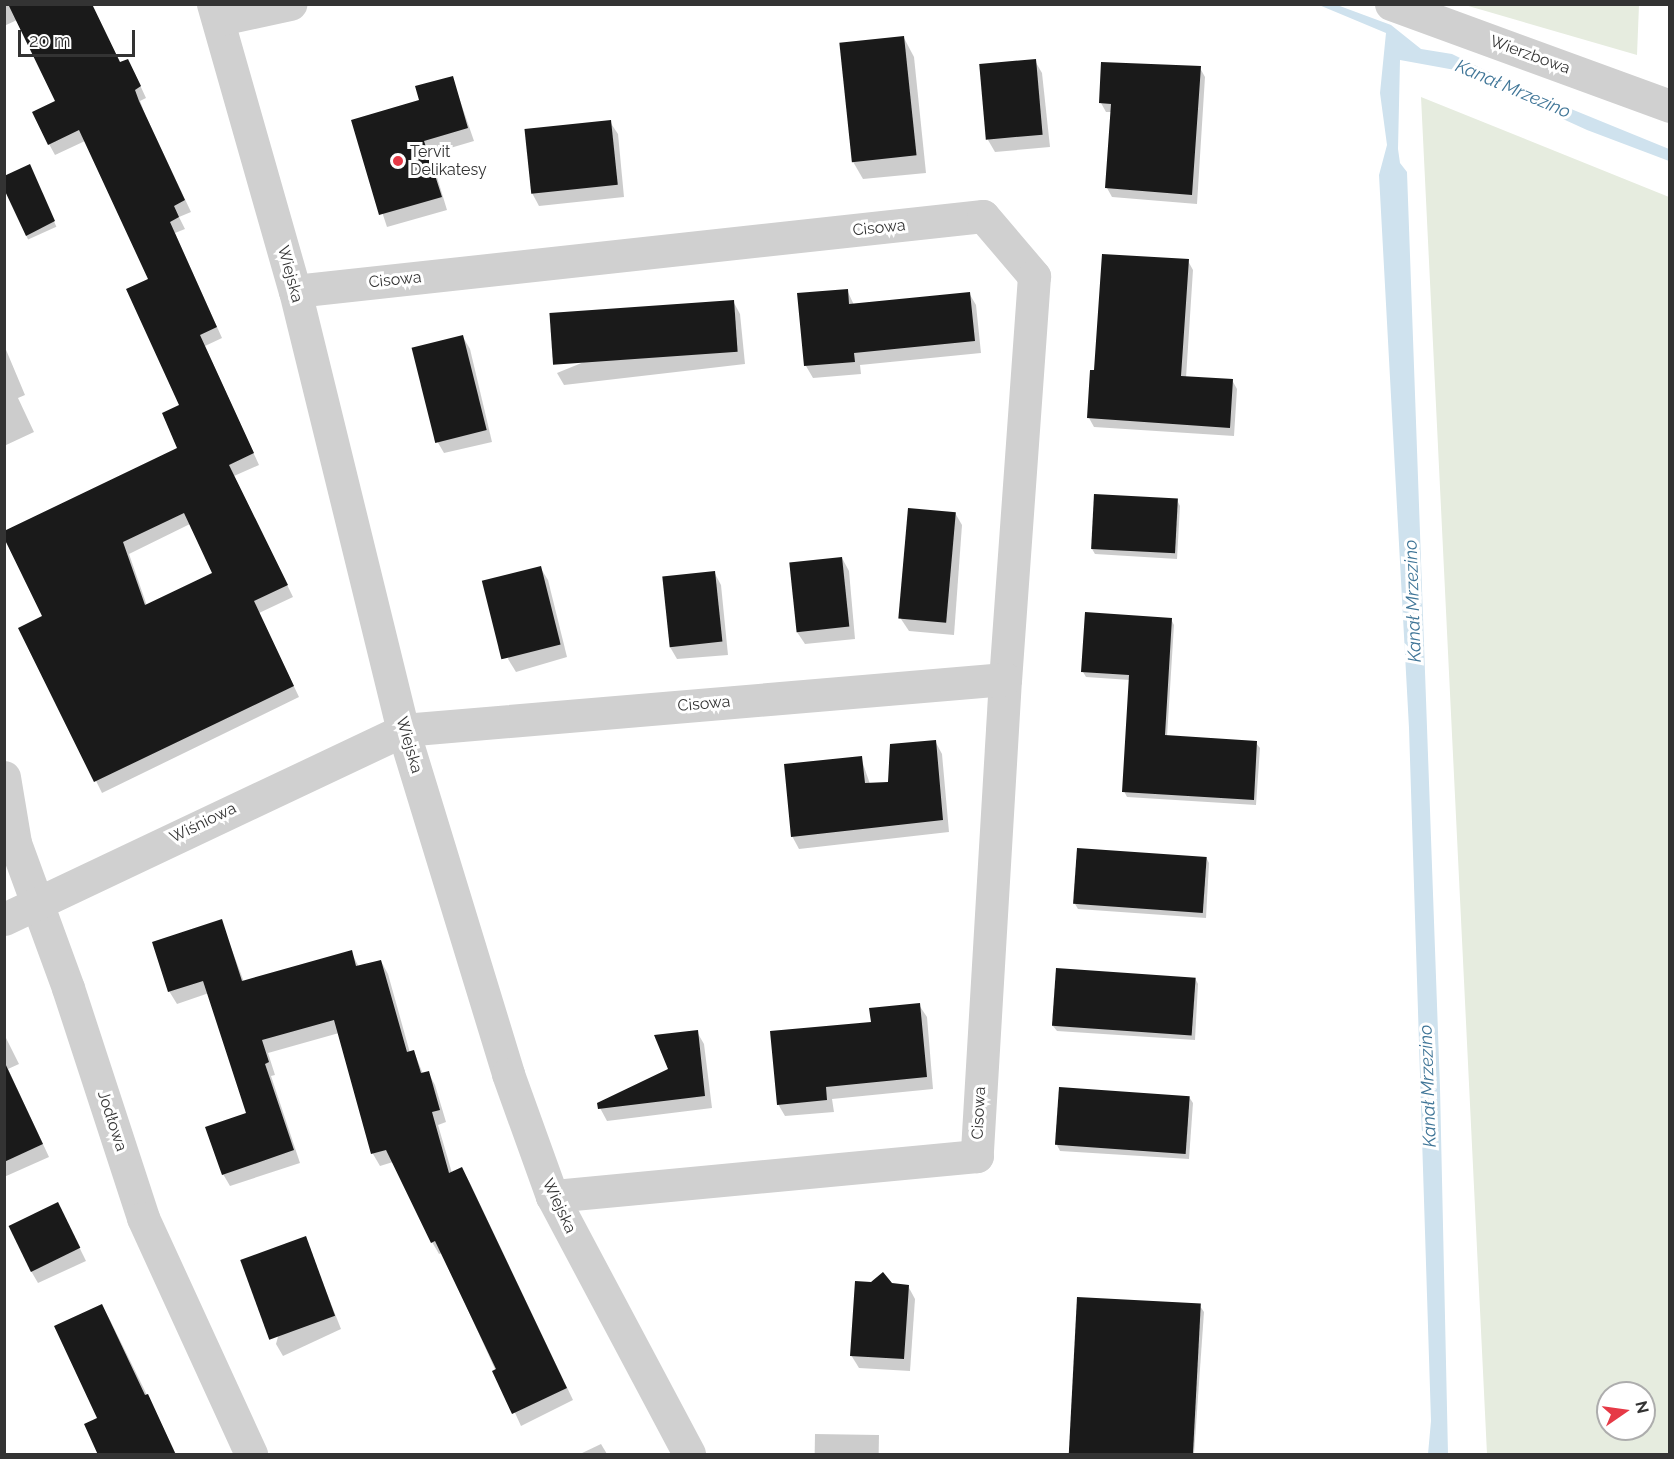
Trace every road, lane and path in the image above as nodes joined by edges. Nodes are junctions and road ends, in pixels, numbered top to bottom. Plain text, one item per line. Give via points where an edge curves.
1 (290, 4) edge
2 (1391, 4) edge
3 (216, 11) edge
4 (1670, 106) edge
5 (295, 291) junction
6 (1005, 679) junction
7 (404, 729) junction
8 (4, 777) edge
9 (35, 903) junction
10 (4, 919) edge
11 (552, 1196) junction
12 (251, 1455) edge
13 (689, 1455) edge

1 - 3 street
2 - 4 street, Wierzbowa
3 - 5 street, Wiejska
5 - 6 street, Cisowa via 982,216 1034,276
5 - 7 street, Wiejska
6 - 7 street, Cisowa
6 - 11 street, Cisowa via 977,1156
7 - 9 street, Wiśniowa
7 - 11 street, Wiejska via 508,1074
8 - 9 street, Jodłowa via 15,843
9 - 10 street, Wiśniowa
9 - 12 street, Jodłowa via 68,988 143,1218
11 - 13 street, Wiejska

